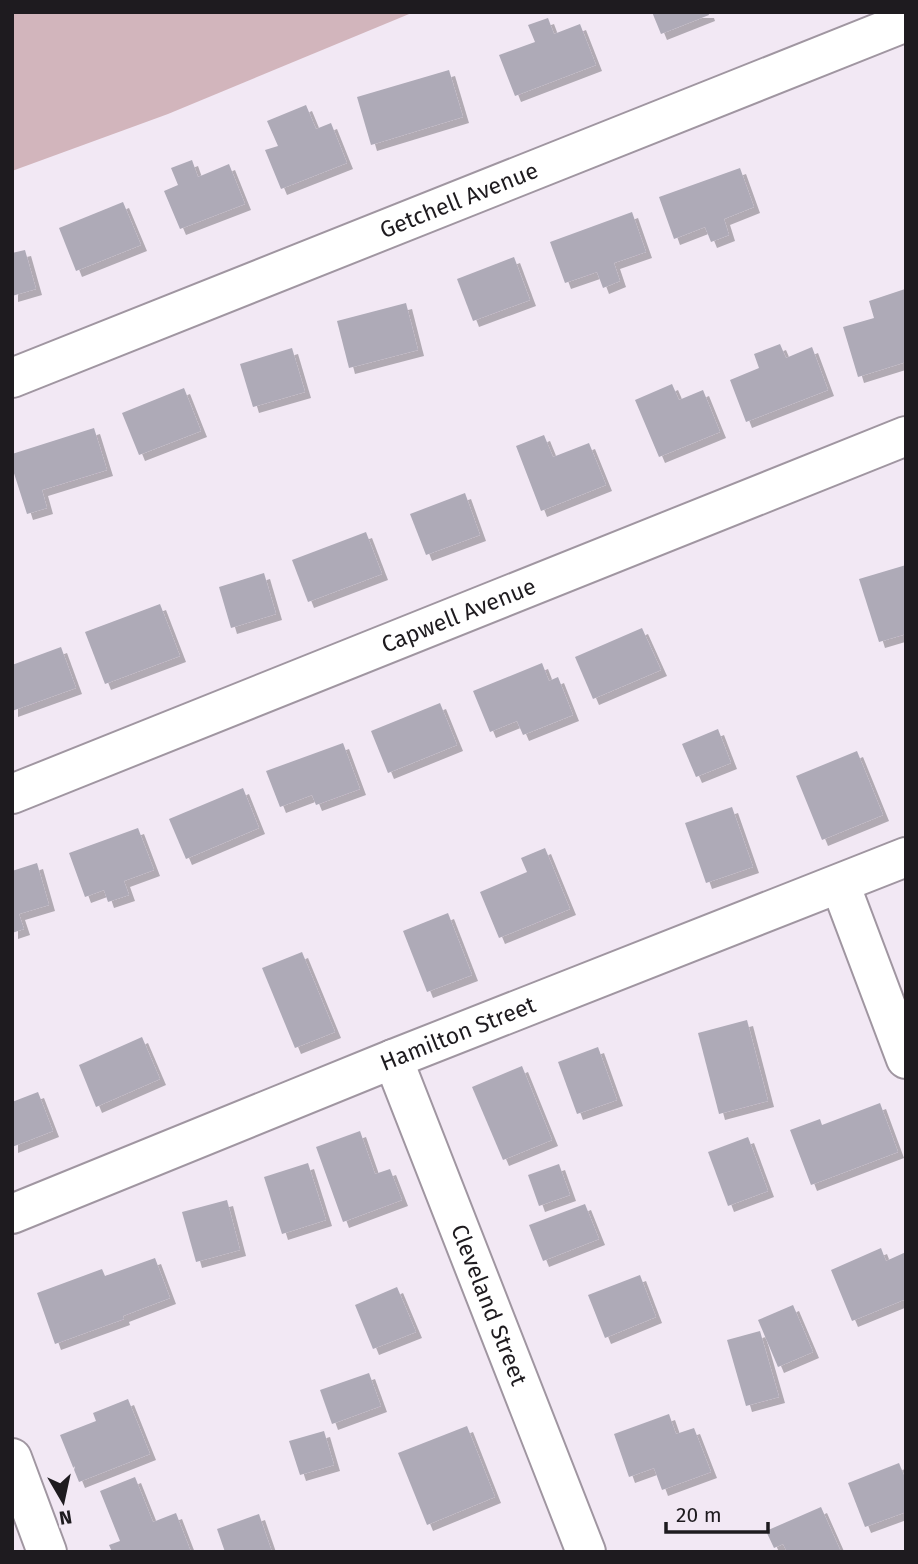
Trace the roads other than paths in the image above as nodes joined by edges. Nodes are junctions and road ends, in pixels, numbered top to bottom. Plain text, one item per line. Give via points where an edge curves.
1 (906, 22) edge
2 (12, 379) edge
3 (906, 436) edge
4 (12, 794) edge
5 (906, 858) edge
6 (840, 884) junction
7 (393, 1059) junction
8 (906, 1059) edge
9 (12, 1214) edge
10 (12, 1458) edge
11 (47, 1552) edge
12 (586, 1552) edge

1 - 2 street, Getchell Avenue
3 - 4 street, Capwell Avenue
5 - 6 street, Hamilton Street
6 - 7 street, Hamilton Street
6 - 8 street
7 - 9 street, Hamilton Street
7 - 12 street, Cleveland Street
10 - 11 street

